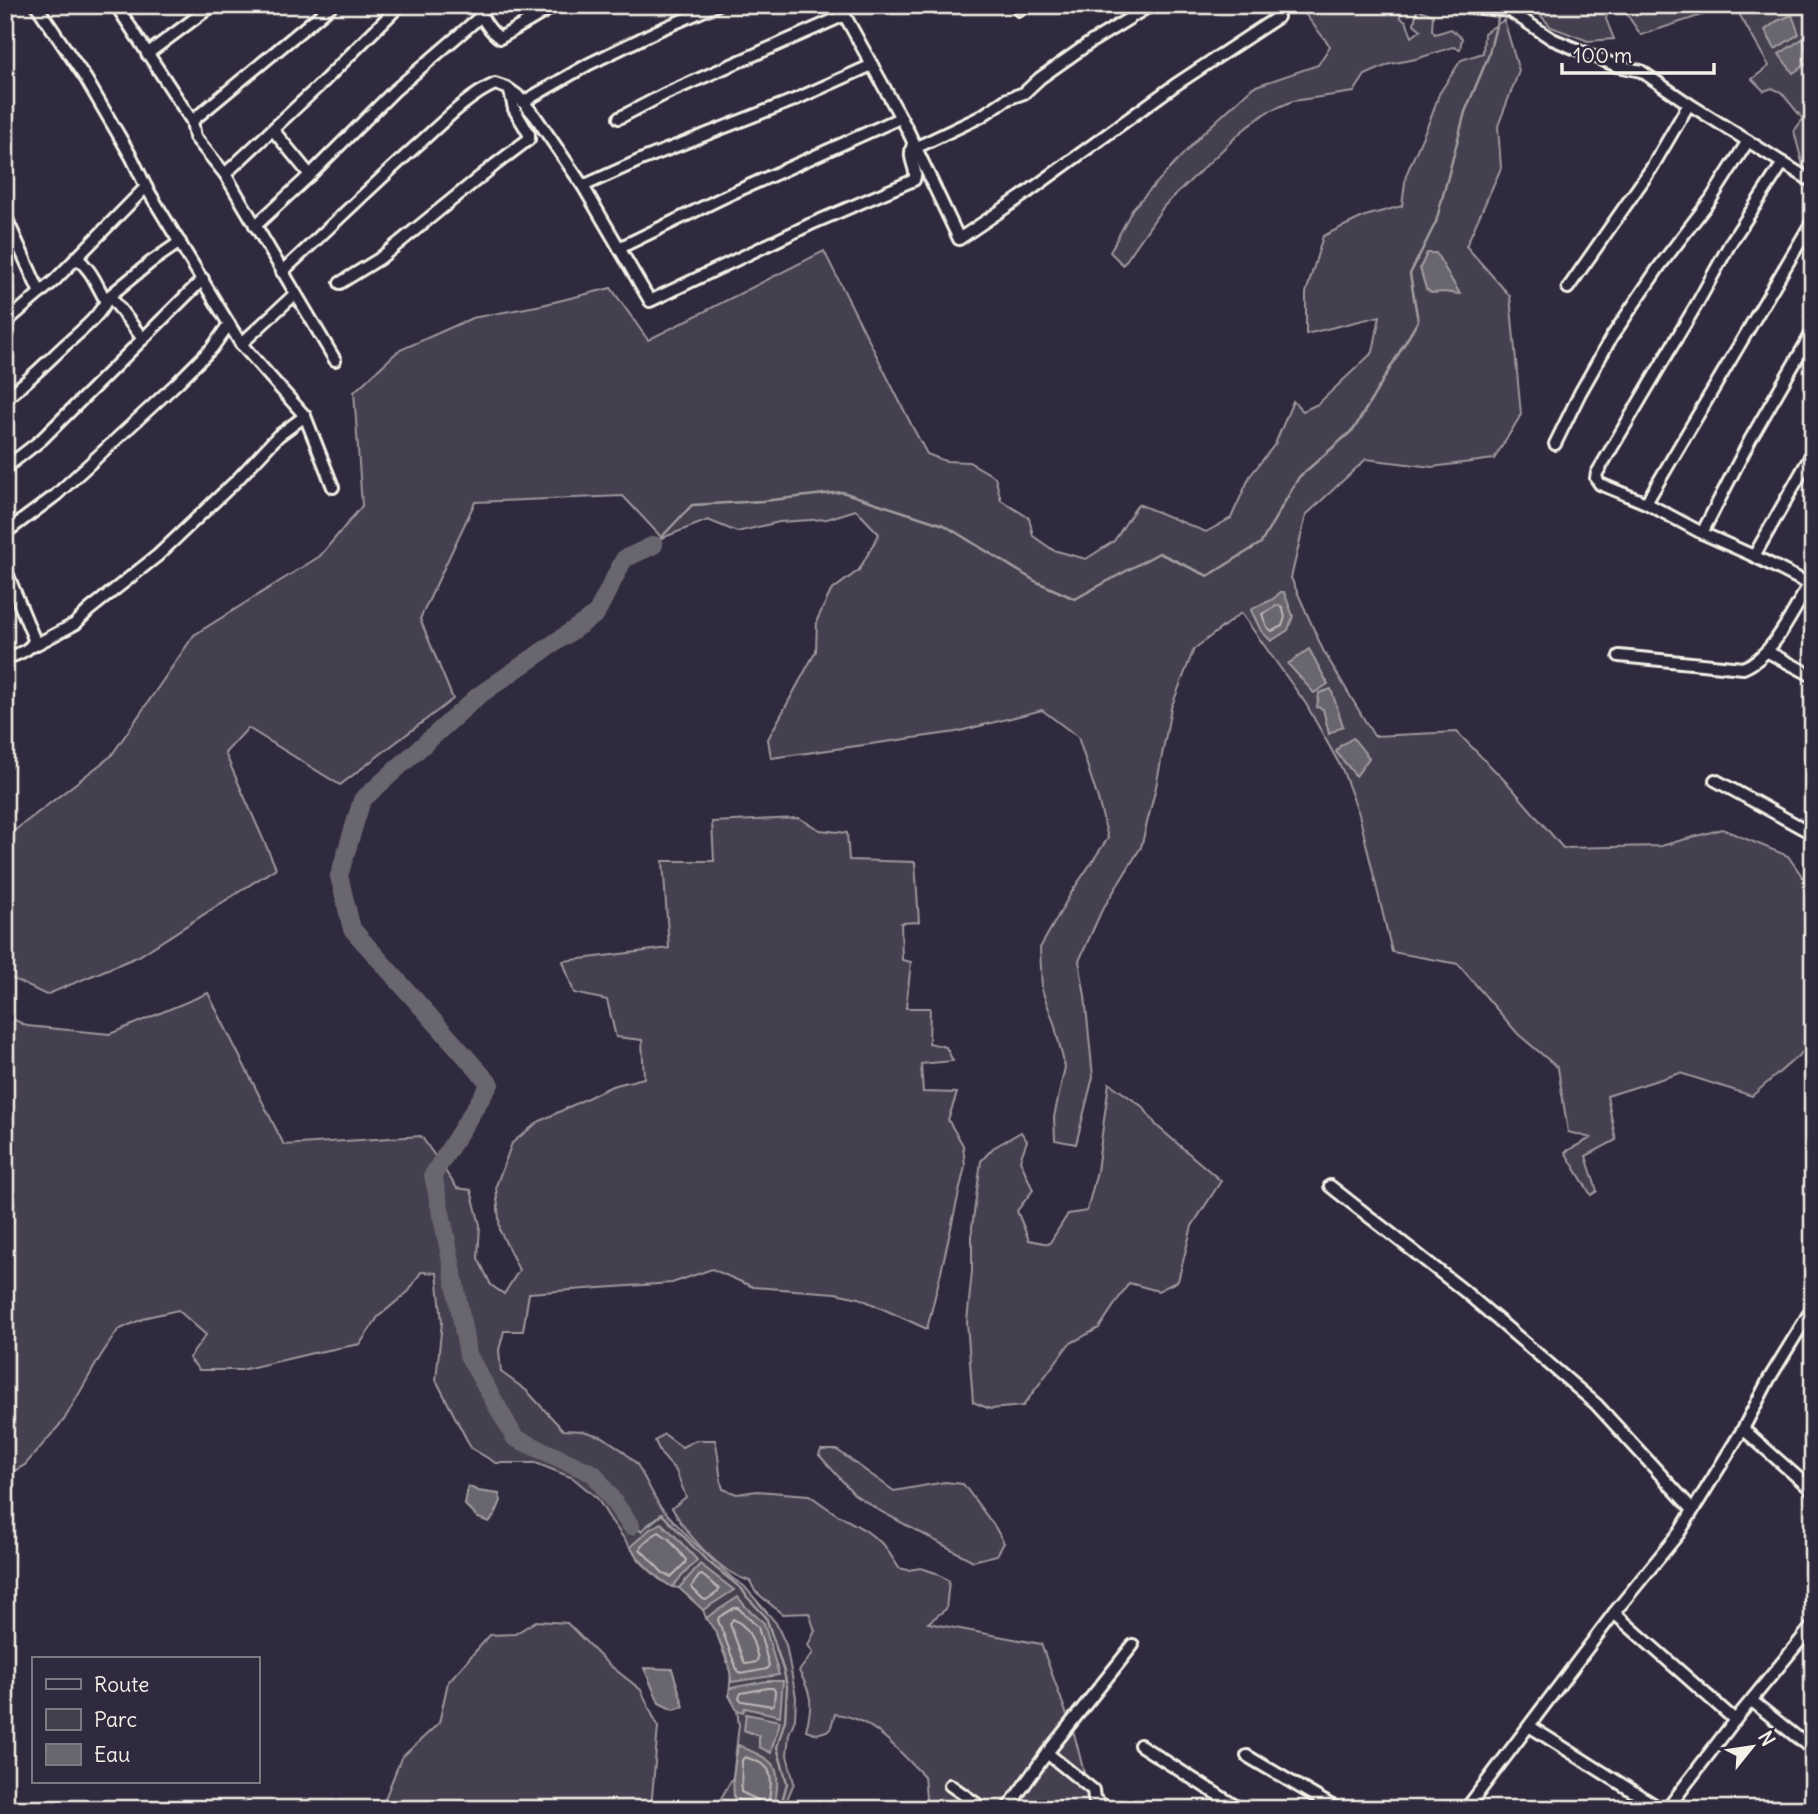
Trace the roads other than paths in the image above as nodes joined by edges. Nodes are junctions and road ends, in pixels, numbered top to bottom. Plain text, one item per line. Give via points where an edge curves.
1 (36, 5) edge
2 (116, 5) edge
3 (213, 5) edge
4 (332, 5) edge
5 (400, 5) edge
6 (476, 5) edge
7 (556, 5) edge
8 (717, 5) edge
9 (1151, 5) edge
10 (1453, 5) edge
11 (842, 10) edge
12 (481, 16) junction
13 (1278, 17) dead end
14 (146, 54) junction
15 (872, 65) junction
16 (510, 91) junction
17 (523, 102) junction
18 (1689, 104) junction
19 (620, 118) dead end
20 (901, 118) junction
21 (192, 121) junction
22 (273, 130) junction
23 (1748, 141) junction
24 (914, 146) junction
25 (1783, 163) junction
26 (225, 173) junction
27 (310, 175) junction
28 (1813, 182) edge
29 (583, 186) junction
30 (146, 187) junction
31 (5, 215) edge
32 (1813, 220) edge
33 (255, 226) junction
34 (180, 242) junction
35 (619, 248) junction
36 (76, 257) junction
37 (282, 272) junction
38 (202, 279) junction
39 (340, 284) dead end
40 (1568, 288) dead end
41 (40, 293) junction
42 (295, 294) junction
43 (108, 299) junction
44 (5, 323) edge
45 (229, 324) junction
46 (1813, 331) edge
47 (143, 340) junction
48 (242, 344) junction
49 (335, 360) dead end
50 (5, 399) edge
51 (305, 416) junction
52 (1555, 444) dead end
53 (1813, 453) edge
54 (5, 468) edge
55 (333, 487) dead end
56 (1646, 503) junction
57 (5, 533) edge
58 (1702, 533) junction
59 (1754, 556) junction
60 (5, 568) edge
61 (1811, 582) edge
62 (33, 646) junction
63 (1768, 652) junction
64 (1619, 656) dead end
65 (5, 659) edge
66 (1813, 676) edge
67 (1715, 780) dead end
68 (1813, 834) edge
69 (1330, 1186) dead end
70 (1813, 1307) edge
71 (1743, 1429) junction
72 (1813, 1491) edge
73 (1693, 1510) junction
74 (1614, 1613) junction
75 (1813, 1625) edge
76 (1133, 1645) dead end
77 (1752, 1701) junction
78 (1735, 1720) junction
79 (1529, 1726) junction
80 (1140, 1745) dead end
81 (1813, 1749) edge
82 (1047, 1753) junction
83 (1247, 1756) dead end
84 (950, 1785) dead end
85 (984, 1809) edge
86 (1007, 1809) edge
87 (1108, 1809) edge
88 (1240, 1809) edge
89 (1337, 1809) edge
90 (1466, 1809) edge
91 (1661, 1809) edge
92 (1667, 1809) edge

1 - 30 street via 86,79
2 - 14 street
3 - 14 street
4 - 21 street
5 - 22 street
6 - 12 street
7 - 12 street via 500,38
8 - 17 street via 589,64
9 - 24 street via 1091,42 1024,93
10 - 18 street via 1510,11 1552,39 1641,71
11 - 15 street
11 - 19 street
12 - 27 street via 394,91
13 - 24 street via 959,239
14 - 21 street
15 - 20 street
15 - 29 street
16 - 17 street
16 - 37 street via 493,85 464,104
16 - 39 street via 529,139
17 - 29 street
18 - 23 street
18 - 40 street via 1651,169
20 - 24 street
20 - 35 street
21 - 26 street via 195,137
22 - 26 street
22 - 27 street
23 - 25 street
23 - 52 street via 1611,338
24 - 35 street via 910,155 914,180 652,301
25 - 28 street
25 - 56 street via 1731,242 1597,472 1600,484
26 - 33 street
27 - 33 street
29 - 35 street
30 - 34 street
30 - 36 street
31 - 41 street
32 - 56 street
33 - 37 street
34 - 38 street
34 - 43 street
36 - 41 street
36 - 43 street via 90,269
37 - 42 street
38 - 45 street
38 - 47 street
41 - 44 street
42 - 48 street
42 - 49 street
43 - 47 street
43 - 50 street via 75,336
45 - 48 street
45 - 57 street via 177,383 57,495
46 - 58 street
47 - 54 street via 41,440
48 - 51 street
51 - 55 street
51 - 62 street via 278,436 157,556 75,624
53 - 59 street
56 - 58 street
58 - 59 street
59 - 61 street
60 - 62 street
61 - 63 street
62 - 65 street
63 - 64 street via 1744,668
63 - 66 street
67 - 68 street
69 - 73 street via 1463,1290 1596,1404
70 - 71 street
71 - 72 street
71 - 73 street
73 - 74 street
74 - 78 street
74 - 79 street
75 - 77 street
76 - 82 street
77 - 78 street
77 - 81 street
78 - 92 street
79 - 90 street
79 - 91 street
80 - 88 street
82 - 86 street
82 - 87 street via 1093,1790 1094,1799
83 - 89 street
84 - 85 street

